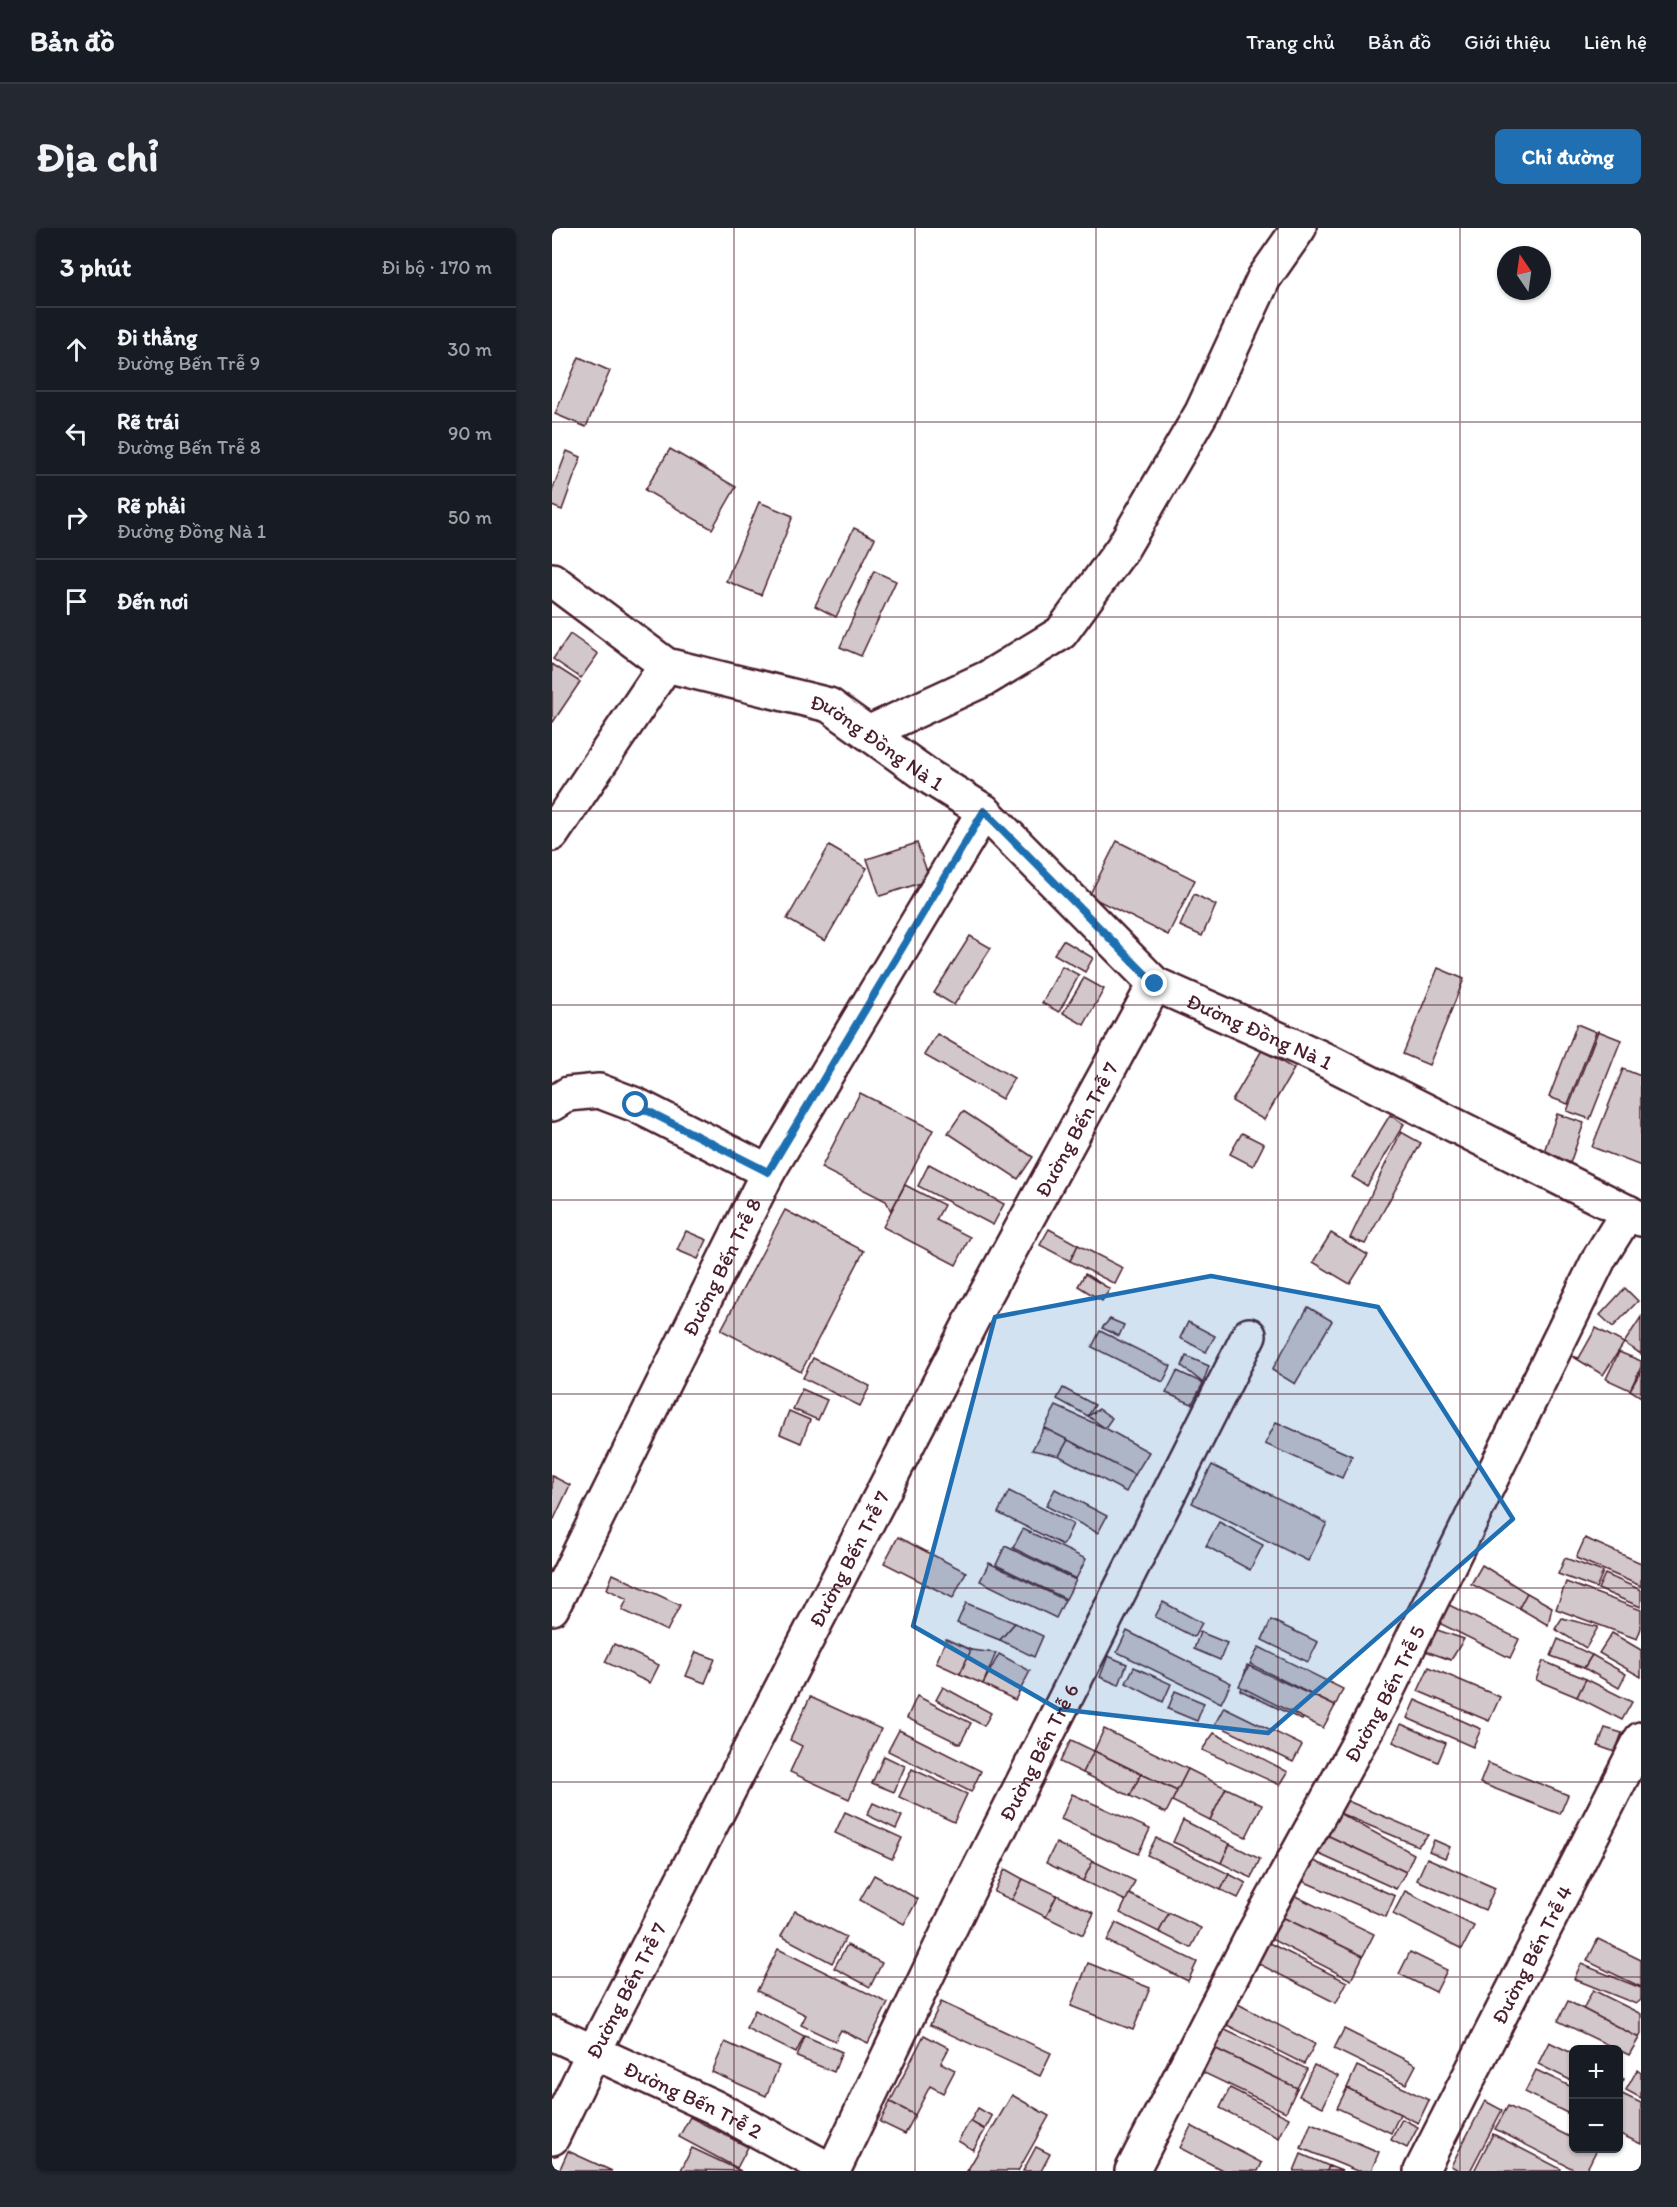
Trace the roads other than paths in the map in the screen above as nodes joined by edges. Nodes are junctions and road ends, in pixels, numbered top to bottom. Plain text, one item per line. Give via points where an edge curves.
1 (1299, 228) edge
2 (552, 580) edge
3 (666, 665) junction
4 (868, 733) junction
5 (984, 811) junction
6 (552, 834) edge
7 (1155, 984) junction
8 (552, 1104) edge
9 (768, 1172) junction
10 (1634, 1216) edge
11 (1249, 1335) dead end
12 (552, 1608) edge
13 (1641, 1739) edge
14 (552, 2033) edge
15 (592, 2053) junction
16 (552, 2138) edge
17 (832, 2171) edge
18 (1132, 2171) edge
19 (1420, 2171) edge

1 - 4 street via 1264,278 1202,412 1122,549 1061,633 987,678
2 - 3 street, Đường Đồng Nà 1
3 - 4 street, Đường Đồng Nà 1 via 829,705
3 - 6 street
4 - 5 street, Đường Đồng Nà 1
5 - 7 street, Đường Đồng Nà 1
5 - 9 street, Đường Bến Trễ 8
7 - 10 street, Đường Đồng Nà 1 via 1317,1056
7 - 15 street, Đường Bến Trễ 7 via 974,1316
8 - 9 street via 568,1094 599,1091 636,1105
9 - 12 street, Đường Bến Trễ 8
10 - 18 street, Đường Bến Trễ 5 via 1600,1257 1385,1695 1252,1937
11 - 17 street, Đường Bến Trễ 6 via 962,1903
13 - 19 street, Đường Bến Trễ 4
14 - 15 street, Đường Bến Trễ 2
15 - 16 street, Đường Bến Trễ 7
15 - 17 street, Đường Bến Trễ 2 via 714,2107

